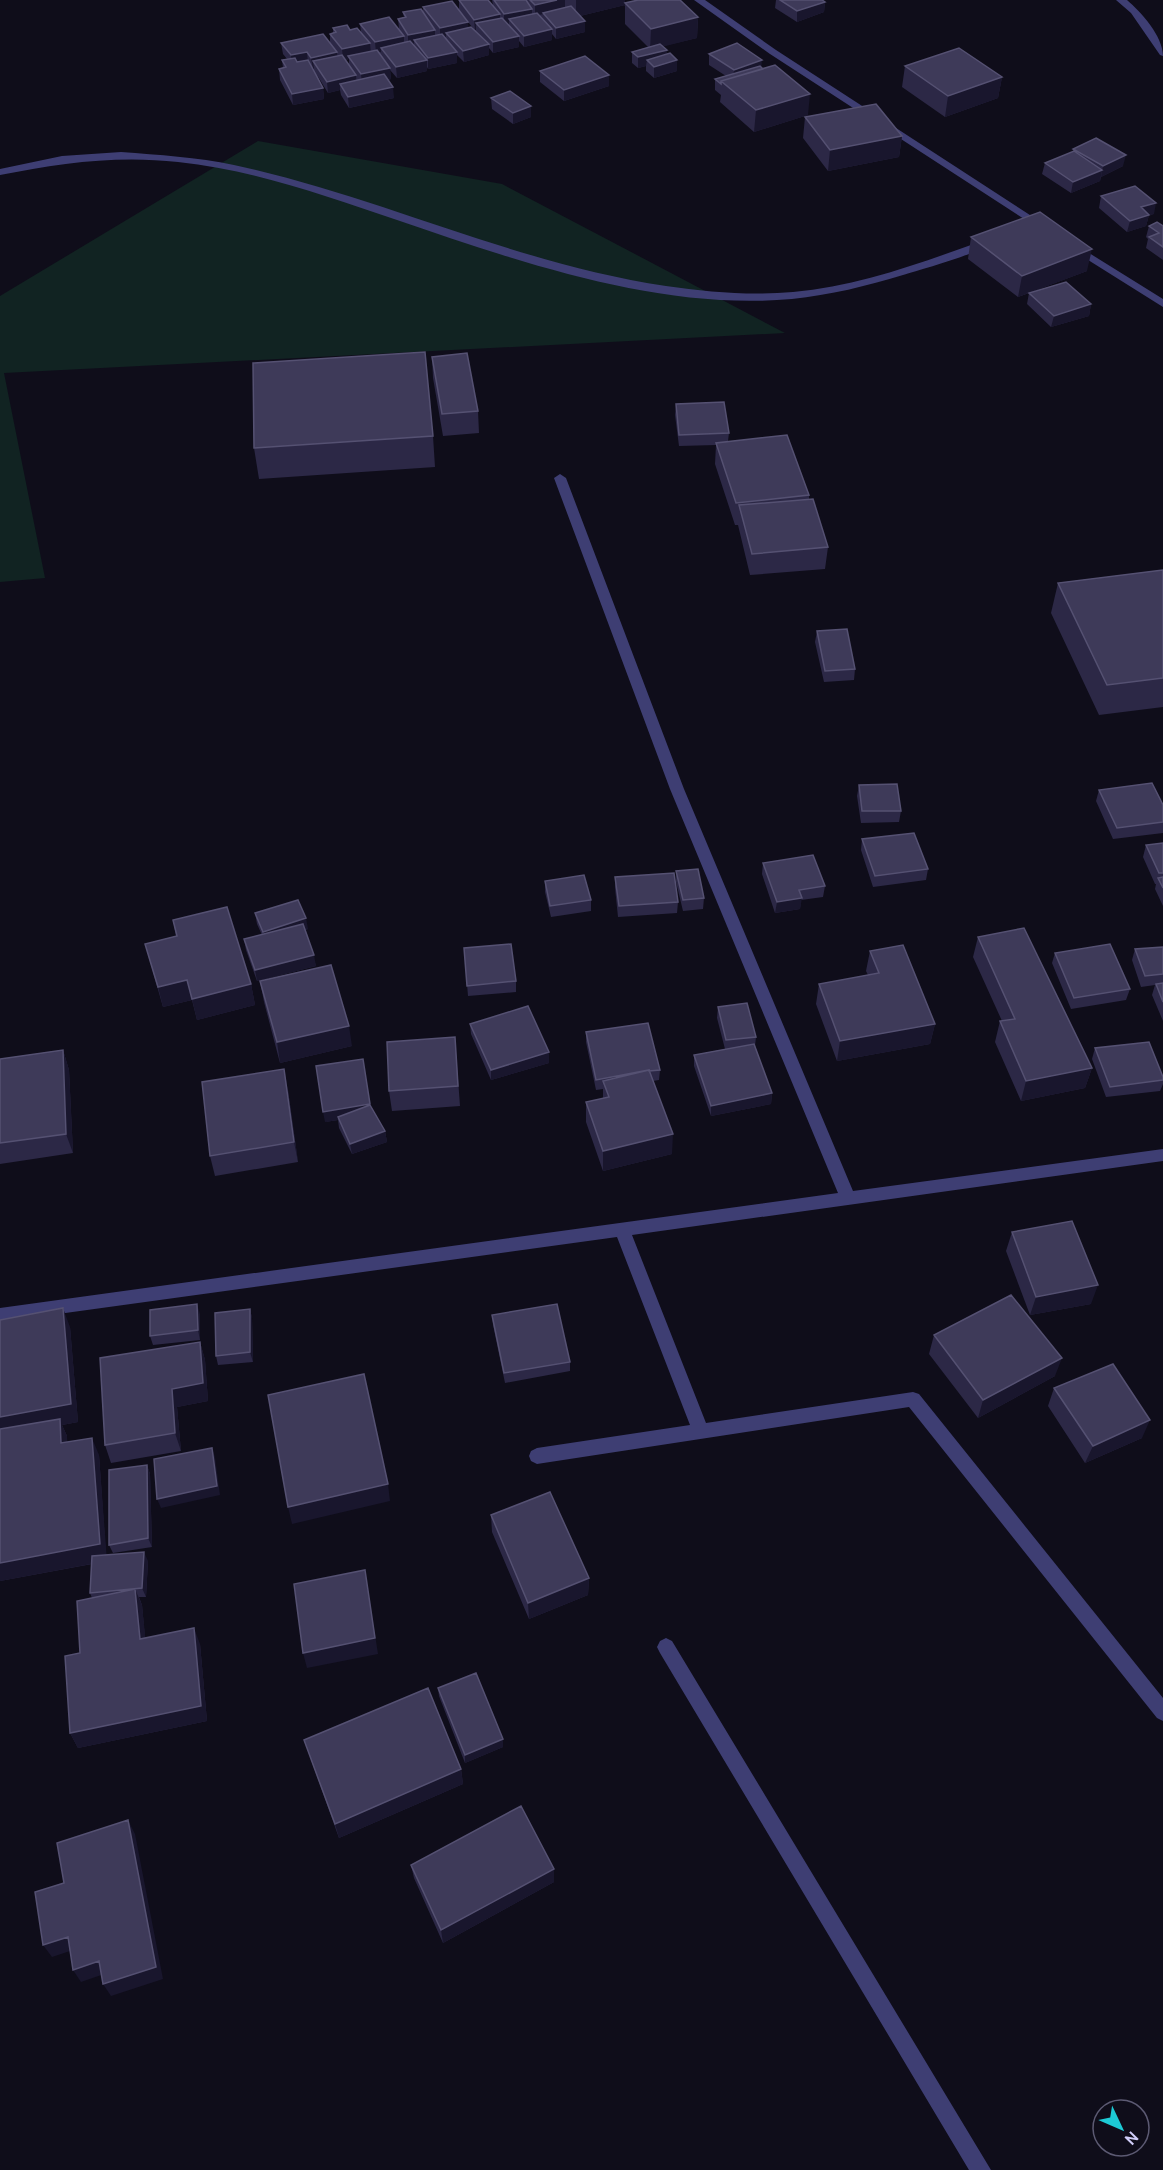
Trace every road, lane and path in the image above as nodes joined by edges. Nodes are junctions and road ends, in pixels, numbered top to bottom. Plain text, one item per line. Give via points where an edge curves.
1 (699, 0) edge
2 (1121, 0) edge
3 (1163, 53) edge
4 (0, 172) edge
5 (1059, 237) edge
6 (997, 239) edge
7 (1068, 243) edge
8 (1163, 304) edge
9 (560, 478) dead end
10 (1163, 1155) edge
11 (848, 1198) junction
12 (621, 1228) junction
13 (0, 1315) edge
14 (701, 1431) junction
15 (537, 1455) dead end
16 (666, 1647) dead end
17 (1163, 1712) edge
18 (981, 2170) edge

1 - 5 street via 1034,226
2 - 3 street via 1134,11
4 - 6 street via 82,157 159,155 222,164 268,174 567,269 696,293 762,297 830,291 881,280
7 - 8 street
9 - 11 street via 677,789
10 - 11 street
11 - 12 street
12 - 13 street
12 - 14 street
14 - 15 street
14 - 17 street via 913,1400
16 - 18 street

